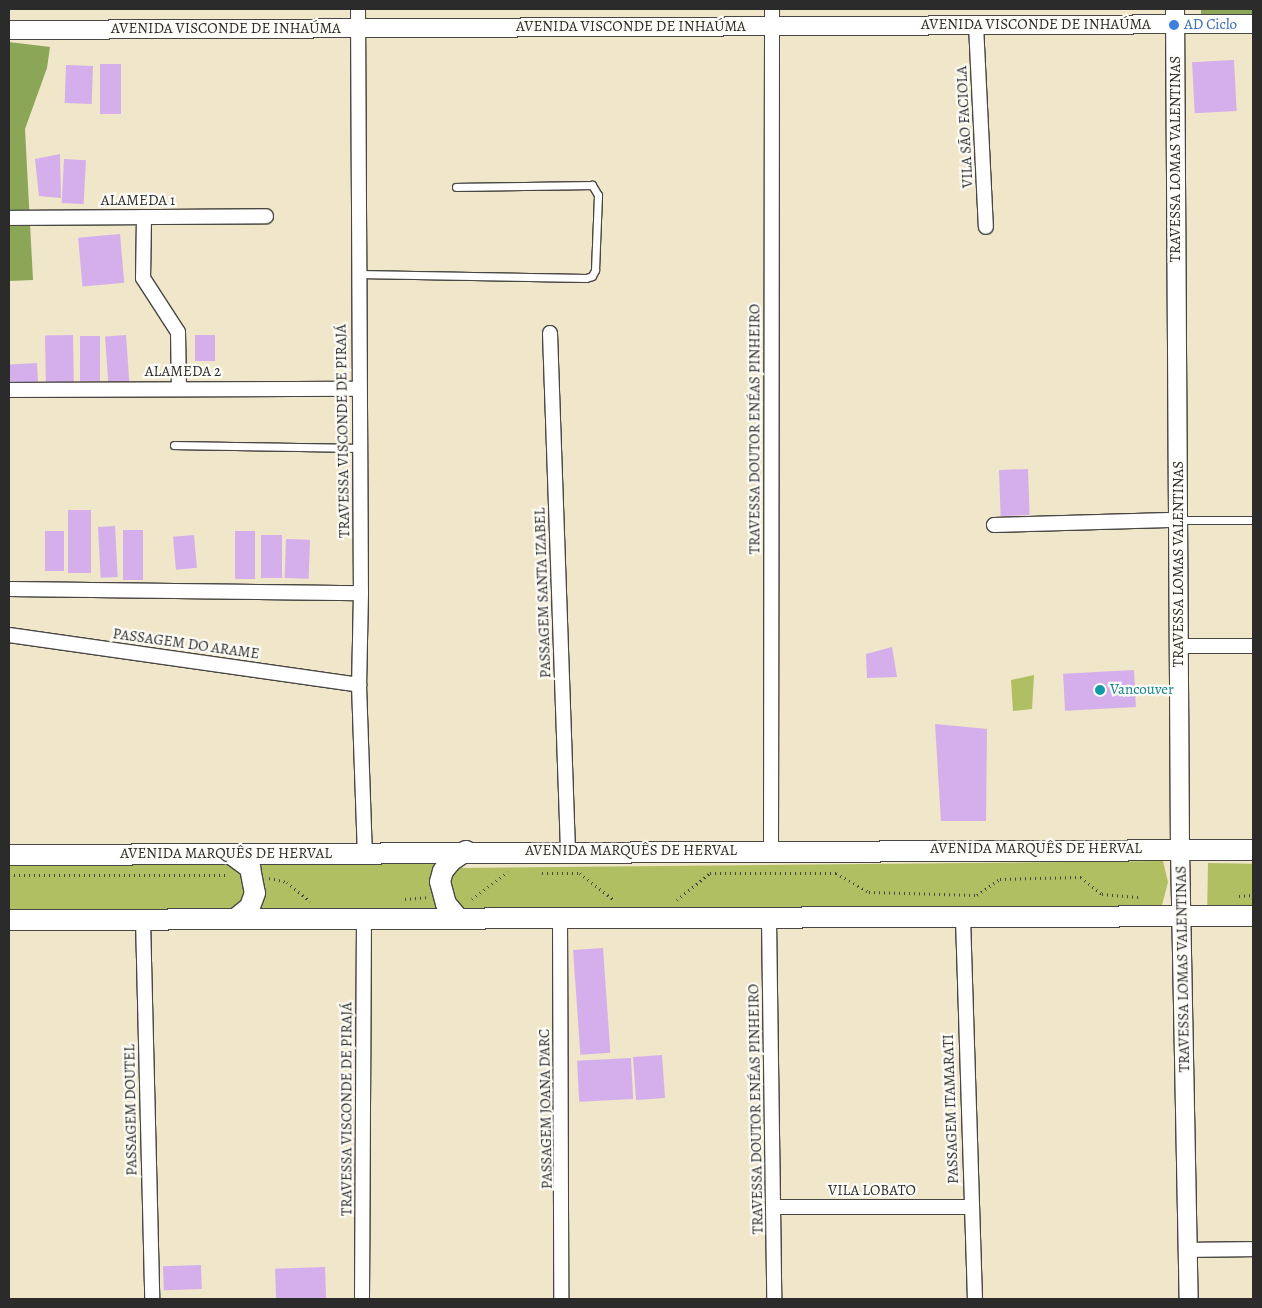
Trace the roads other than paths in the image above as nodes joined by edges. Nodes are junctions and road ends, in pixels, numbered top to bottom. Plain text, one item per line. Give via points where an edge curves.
1 (358, 9) edge
2 (1175, 16) edge
3 (772, 17) edge
4 (1253, 24) edge
5 (976, 25) junction
6 (358, 29) junction
7 (9, 30) edge
8 (456, 187) dead end
9 (266, 216) dead end
10 (144, 217) junction
11 (9, 218) edge
12 (986, 227) dead end
13 (358, 274) junction
14 (550, 333) dead end
15 (179, 388) junction
16 (358, 389) junction
17 (9, 390) edge
18 (174, 444) dead end
19 (359, 448) junction
20 (1178, 520) junction
21 (1253, 520) edge
22 (994, 525) dead end
23 (9, 589) edge
24 (362, 593) junction
25 (9, 635) edge
26 (1179, 646) junction
27 (1253, 646) edge
28 (359, 685) junction
29 (1180, 849) junction
30 (771, 850) junction
31 (1253, 850) edge
32 (466, 851) junction
33 (568, 852) junction
34 (365, 853) junction
35 (9, 854) edge
36 (231, 854) junction
37 (1183, 916) junction
38 (1253, 916) edge
39 (456, 917) junction
40 (560, 918) junction
41 (963, 918) junction
42 (143, 919) junction
43 (235, 919) junction
44 (364, 919) junction
45 (769, 919) junction
46 (9, 920) edge
47 (774, 1207) junction
48 (970, 1207) junction
49 (1253, 1249) edge
50 (1189, 1250) junction
51 (152, 1299) edge
52 (362, 1299) edge
53 (561, 1299) edge
54 (774, 1299) edge
55 (976, 1299) edge
56 (1189, 1299) edge

1 - 6 street, TRAVESSA VISCONDE DE PIRAJÁ
2 - 4 street, AVENIDA VISCONDE DE INHAÚMA
2 - 5 street, AVENIDA VISCONDE DE INHAÚMA
2 - 20 street, TRAVESSA LOMAS VALENTINAS
3 - 5 street, AVENIDA VISCONDE DE INHAÚMA
3 - 6 street, AVENIDA VISCONDE DE INHAÚMA
3 - 30 street, TRAVESSA DOUTOR ENÉAS PINHEIRO
5 - 12 street, VILA SÃO FACIOLA
6 - 7 street, AVENIDA VISCONDE DE INHAÚMA
6 - 13 street, TRAVESSA VISCONDE DE PIRAJÁ
8 - 13 lane via 592,185 598,195 595,270 592,276
9 - 10 street, ALAMEDA 1
10 - 11 street, ALAMEDA 1
10 - 15 street via 144,278 178,332
13 - 16 street, TRAVESSA VISCONDE DE PIRAJÁ
14 - 33 street, PASSAGEM SANTA IZABEL
15 - 16 street, ALAMEDA 2
15 - 17 street, ALAMEDA 2
16 - 19 street, TRAVESSA VISCONDE DE PIRAJÁ
18 - 19 lane
19 - 24 street, TRAVESSA VISCONDE DE PIRAJÁ
20 - 21 lane
20 - 22 street
20 - 26 street, TRAVESSA LOMAS VALENTINAS
23 - 24 street
24 - 28 street, TRAVESSA VISCONDE DE PIRAJÁ
25 - 28 street, PASSAGEM DO ARAME
26 - 27 street
26 - 29 street, TRAVESSA LOMAS VALENTINAS
28 - 34 street, TRAVESSA VISCONDE DE PIRAJÁ
29 - 30 main road, AVENIDA MARQUÊS DE HERVAL
29 - 31 main road, AVENIDA MARQUÊS DE HERVAL
29 - 37 street, TRAVESSA LOMAS VALENTINAS
30 - 33 main road, AVENIDA MARQUÊS DE HERVAL
32 - 33 main road, AVENIDA MARQUÊS DE HERVAL
32 - 34 main road, AVENIDA MARQUÊS DE HERVAL
32 - 39 main road via 451,860 440,882 443,896
34 - 36 main road, AVENIDA MARQUÊS DE HERVAL
35 - 36 main road, AVENIDA MARQUÊS DE HERVAL
36 - 43 main road via 245,862 254,875 255,892 250,907
37 - 38 main road
37 - 41 main road
37 - 50 street, TRAVESSA LOMAS VALENTINAS
39 - 40 main road
39 - 44 main road
40 - 45 main road
40 - 53 street, PASSAGEM JOANA D'ARC
41 - 45 main road
41 - 48 street, PASSAGEM ITAMARATI
42 - 43 main road
42 - 46 main road
42 - 51 street, PASSAGEM DOUTEL
43 - 44 main road
44 - 52 street, TRAVESSA VISCONDE DE PIRAJÁ
45 - 47 street, TRAVESSA DOUTOR ENÉAS PINHEIRO
47 - 48 street, VILA LOBATO
47 - 54 street, TRAVESSA DOUTOR ENÉAS PINHEIRO
48 - 55 street, PASSAGEM ITAMARATI
49 - 50 street
50 - 56 street, TRAVESSA LOMAS VALENTINAS

